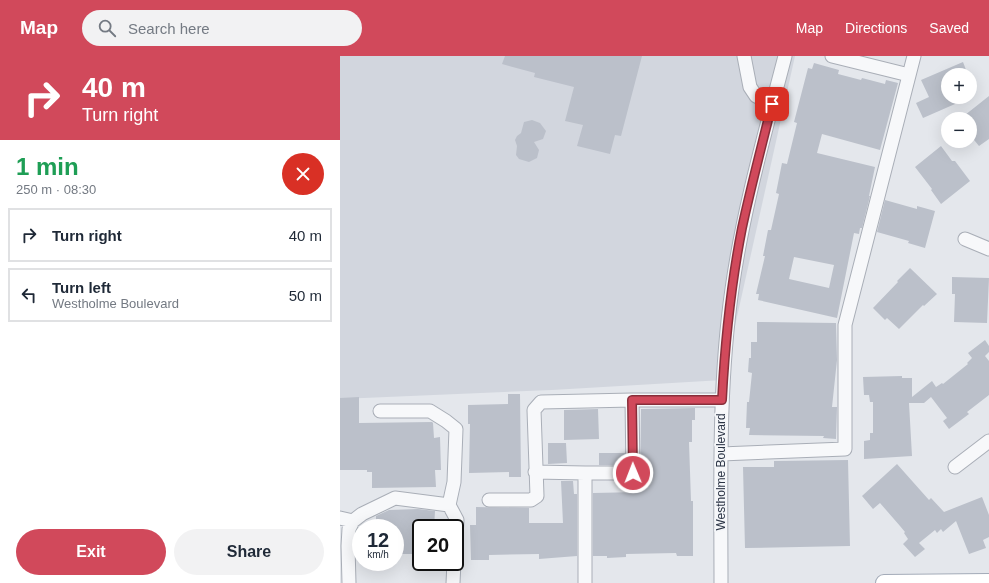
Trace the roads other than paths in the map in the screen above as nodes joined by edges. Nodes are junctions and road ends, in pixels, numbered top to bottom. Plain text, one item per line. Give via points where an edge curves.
1 (744, 56) edge
2 (785, 56) edge
3 (832, 56) edge
4 (914, 56) edge
5 (909, 75) junction
6 (772, 104) junction
7 (965, 239) dead end
8 (989, 249) edge
9 (632, 400) junction
10 (722, 400) junction
11 (380, 410) dead end
12 (989, 441) edge
13 (721, 454) junction
14 (955, 467) dead end
15 (535, 472) junction
16 (585, 473) junction
17 (489, 500) dead end
18 (449, 505) junction
19 (340, 518) edge
20 (356, 519) edge
21 (456, 519) edge
22 (352, 521) edge
23 (352, 523) edge
24 (454, 571) edge
25 (989, 582) edge
26 (349, 583) edge
27 (453, 583) edge
28 (585, 583) edge
29 (721, 583) edge
30 (884, 583) edge

1 - 6 street via 750,87 756,96
2 - 6 street, Westholme Boulevard
3 - 5 street
4 - 5 street
5 - 13 street via 845,325 845,448
6 - 10 street, Westholme Boulevard via 740,237 725,351
7 - 8 street
9 - 10 street
9 - 15 street via 541,402 534,410
9 - 16 street via 633,473
10 - 13 street, Westholme Boulevard
11 - 18 street via 430,412 456,429 454,482
12 - 14 street
13 - 29 street, Westholme Boulevard
15 - 16 street
15 - 17 street via 537,496 531,500
16 - 28 street
18 - 20 street via 395,498
18 - 21 street
19 - 22 street
23 - 26 street via 348,546
24 - 27 street
25 - 30 main road

